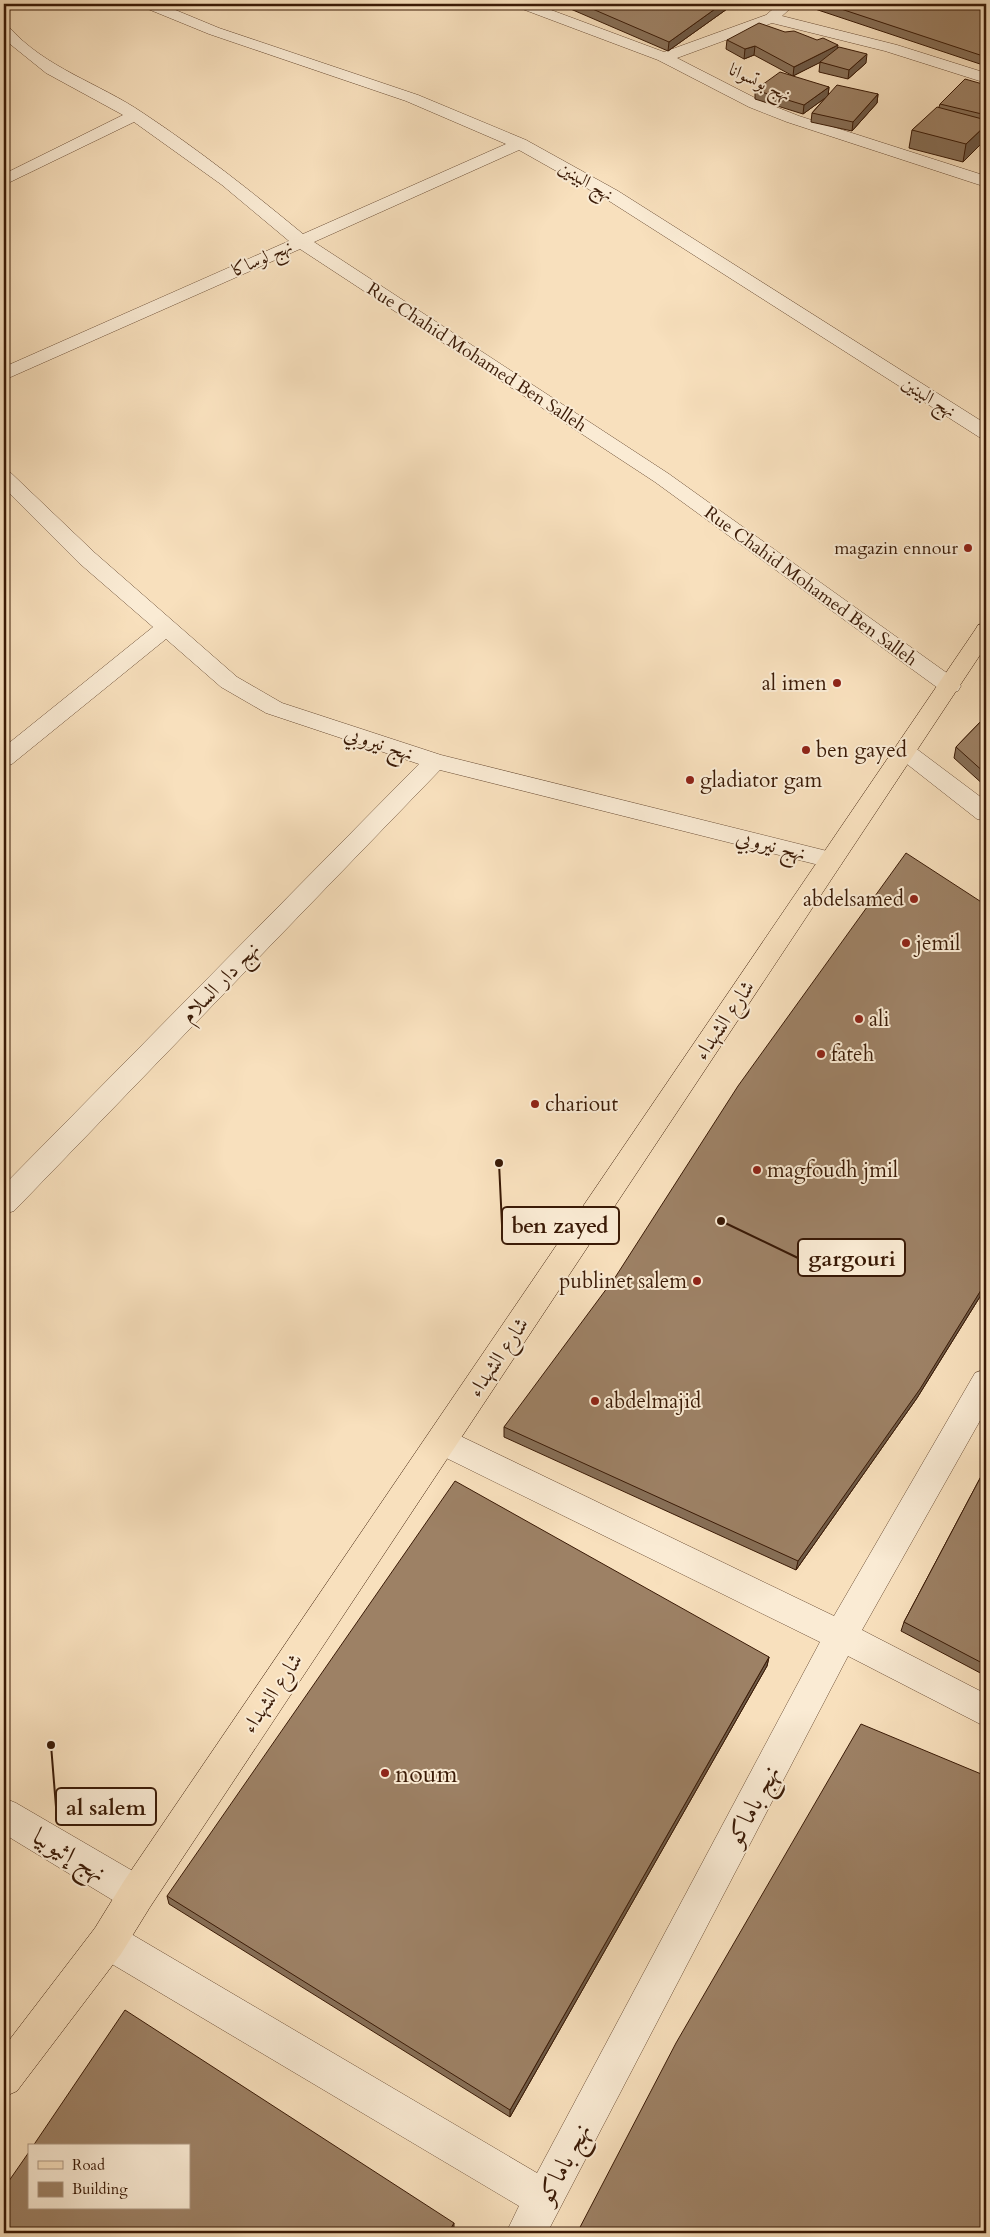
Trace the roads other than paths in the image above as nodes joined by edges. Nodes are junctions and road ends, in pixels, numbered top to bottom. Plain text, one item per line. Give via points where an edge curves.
1 (148, 4) edge
2 (522, 4) edge
3 (788, 4) edge
4 (771, 18) junction
5 (6, 35) edge
6 (664, 57) junction
7 (986, 78) edge
8 (135, 116) junction
9 (520, 144) junction
10 (4, 180) edge
11 (986, 182) edge
12 (300, 241) junction
13 (4, 374) edge
14 (986, 433) edge
15 (4, 476) edge
16 (166, 628) junction
17 (986, 630) edge
18 (950, 686) junction
19 (906, 752) junction
20 (4, 759) edge
21 (436, 761) junction
22 (986, 813) edge
23 (831, 860) junction
24 (4, 1203) edge
25 (986, 1382) edge
26 (441, 1441) junction
27 (841, 1636) junction
28 (986, 1711) edge
29 (4, 1815) edge
30 (137, 1894) junction
31 (108, 1941) junction
32 (4, 2078) edge
33 (544, 2199) junction
34 (526, 2233) edge

1 - 9 street, نهج البينين via 214,31 412,98
2 - 6 street, نهج بوتسوانا
3 - 4 street
4 - 6 street
4 - 7 street via 891,48
5 - 8 street, Rue Chahid Mohamed Ben Salleh via 52,70
6 - 11 street, نهج بوتسوانا via 755,104 793,119
8 - 10 street
8 - 12 street, Rue Chahid Mohamed Ben Salleh via 228,181
9 - 12 street, نهج لوساكا
9 - 14 street, نهج البينين via 612,195
12 - 13 street, نهج لوساكا
12 - 18 street, Rue Chahid Mohamed Ben Salleh via 662,478
15 - 16 street, نهج نيروبي via 87,558
16 - 20 street
16 - 21 street, نهج نيروبي via 229,682 274,708
17 - 18 main road, شارع الشهداء
18 - 19 main road, شارع الشهداء
19 - 22 street
19 - 23 main road, شارع الشهداء
21 - 23 street, نهج نيروبي
21 - 24 street, نهج دار السلام
23 - 26 main road, شارع الشهداء
25 - 27 street, نهج باماكو
26 - 27 street
26 - 30 main road, شارع الشهداء
27 - 28 street
27 - 33 street, نهج باماكو
29 - 30 street, نهج إثيوبيا
30 - 31 main road, شارع الشهداء
31 - 32 main road, شارع الشهداء
31 - 33 street
33 - 34 street, نهج باماكو

